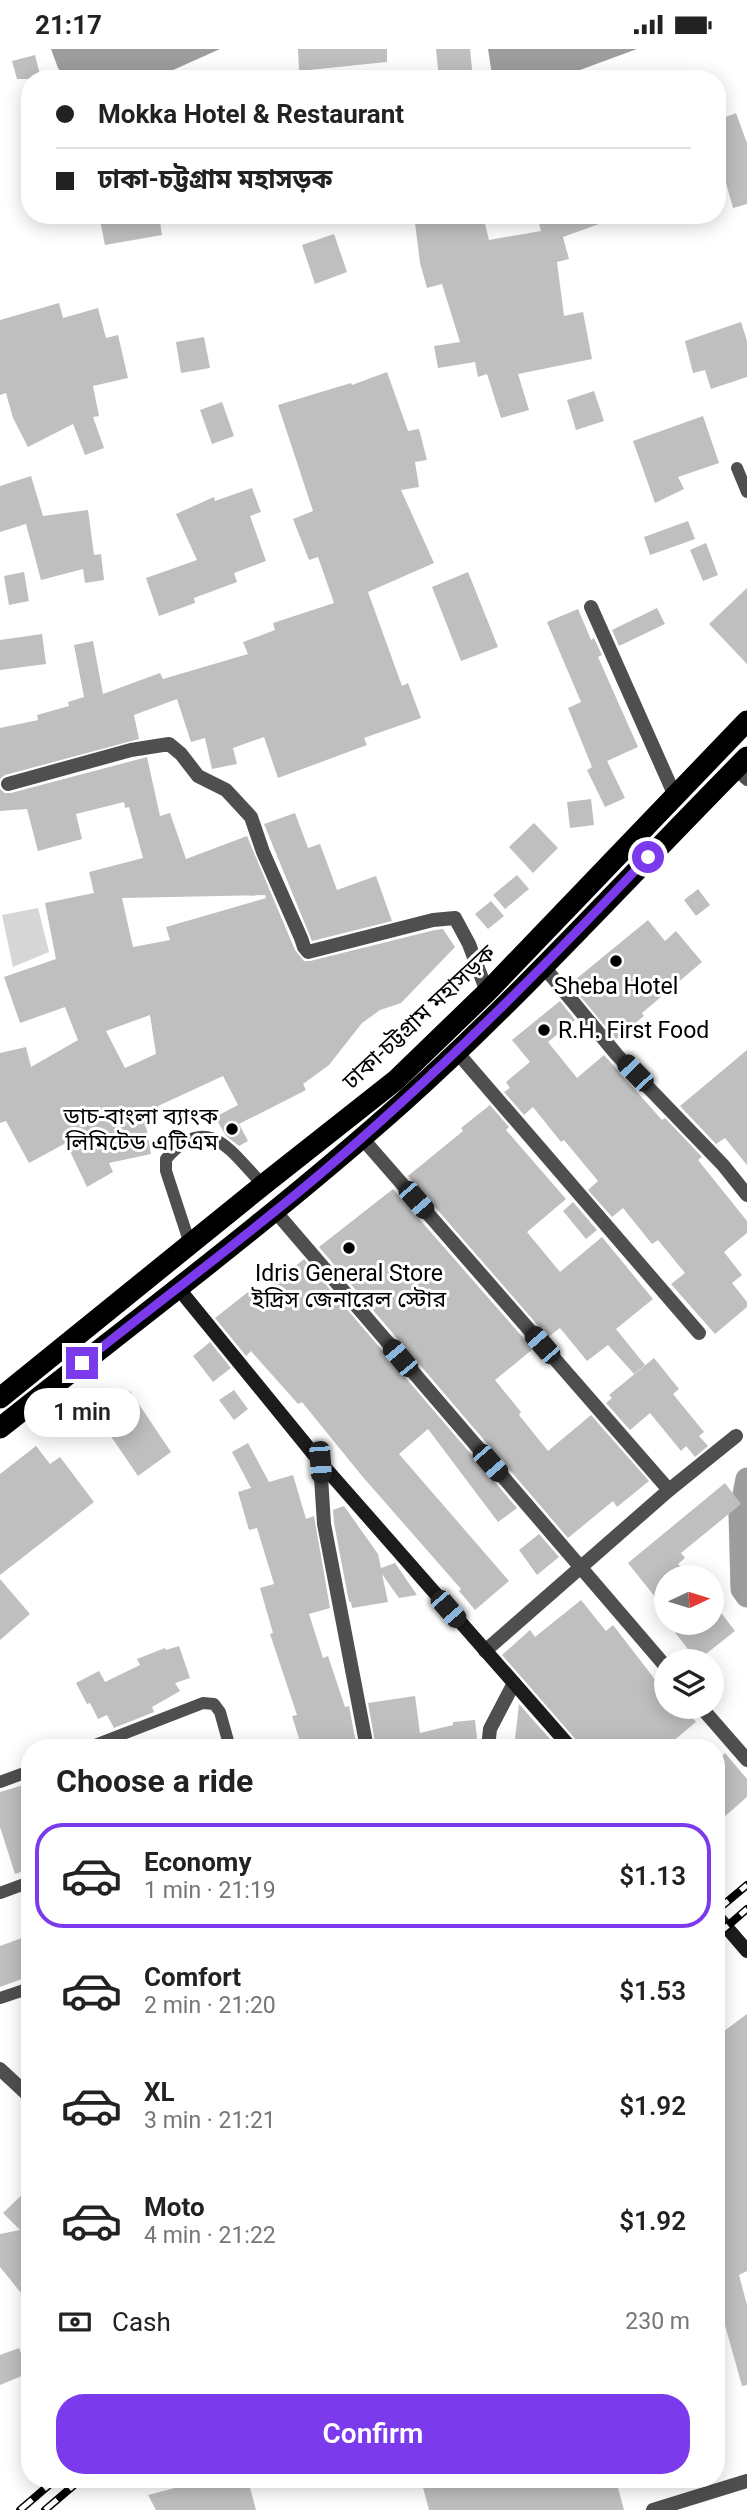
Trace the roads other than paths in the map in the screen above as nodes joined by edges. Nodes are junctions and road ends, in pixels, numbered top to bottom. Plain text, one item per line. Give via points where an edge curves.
1 (737, 468) dead end
2 (747, 492) edge
3 (591, 607) dead end
4 (747, 721) edge
5 (743, 769) edge
6 (699, 771) junction
7 (8, 784) dead end
8 (716, 789) junction
9 (676, 796) junction
10 (544, 967) junction
11 (486, 992) junction
12 (456, 1051) junction
13 (362, 1137) junction
14 (263, 1185) junction
15 (747, 1195) edge
16 (275, 1211) junction
17 (191, 1244) junction
18 (179, 1289) junction
19 (699, 1333) dead end
20 (0, 1398) edge
21 (0, 1427) edge
22 (736, 1436) dead end
23 (320, 1462) junction
24 (669, 1490) junction
25 (579, 1568) junction
26 (485, 1651) junction
27 (654, 1653) edge
28 (514, 1683) junction
29 (711, 1719) edge
30 (110, 1739) edge
31 (228, 1739) edge
32 (365, 1739) edge
33 (489, 1739) edge
34 (563, 1739) edge
35 (747, 1760) edge
36 (21, 1774) edge
37 (0, 1782) edge
38 (21, 1885) edge
39 (0, 1893) edge
40 (725, 1925) edge
41 (747, 1951) edge
42 (21, 1991) edge
43 (0, 1998) edge
44 (0, 2069) edge
45 (21, 2089) edge
46 (747, 2481) edge
47 (724, 2488) edge
48 (725, 2488) edge
49 (653, 2510) edge

1 - 2 lane
3 - 9 street
4 - 6 highway, ঢাকা-চট্টগ্রাম মহাসড়ক
5 - 8 highway
6 - 8 highway
6 - 9 highway, ঢাকা-চট্টগ্রাম মহাসড়ক
7 - 11 street via 169,744 198,776 226,790 251,817 262,852 308,951 455,918
8 - 10 highway
9 - 11 highway, ঢাকা-চট্টগ্রাম মহাসড়ক
10 - 12 highway
10 - 15 street via 617,1055
11 - 14 highway, ঢাকা-চট্টগ্রাম মহাসড়ক via 396,1080
12 - 13 highway
12 - 19 street
13 - 16 highway
13 - 24 street
14 - 17 highway, ঢাকা-চট্টগ্রাম মহাসড়ক
14 - 17 lane via 215,1137 193,1137 176,1148 166,1159 166,1171
16 - 18 highway
16 - 25 street
17 - 20 highway, ঢাকা-চট্টগ্রাম মহাসড়ক
18 - 21 highway
18 - 23 street
22 - 24 street
23 - 26 street
23 - 32 street via 324,1524
24 - 25 street
25 - 26 street
25 - 27 street
26 - 28 street
28 - 33 street
28 - 34 street
29 - 35 street
30 - 31 lane via 202,1703 214,1703
36 - 37 lane
38 - 39 lane
40 - 41 street
42 - 43 lane
44 - 45 street
46 - 48 street
47 - 49 street

